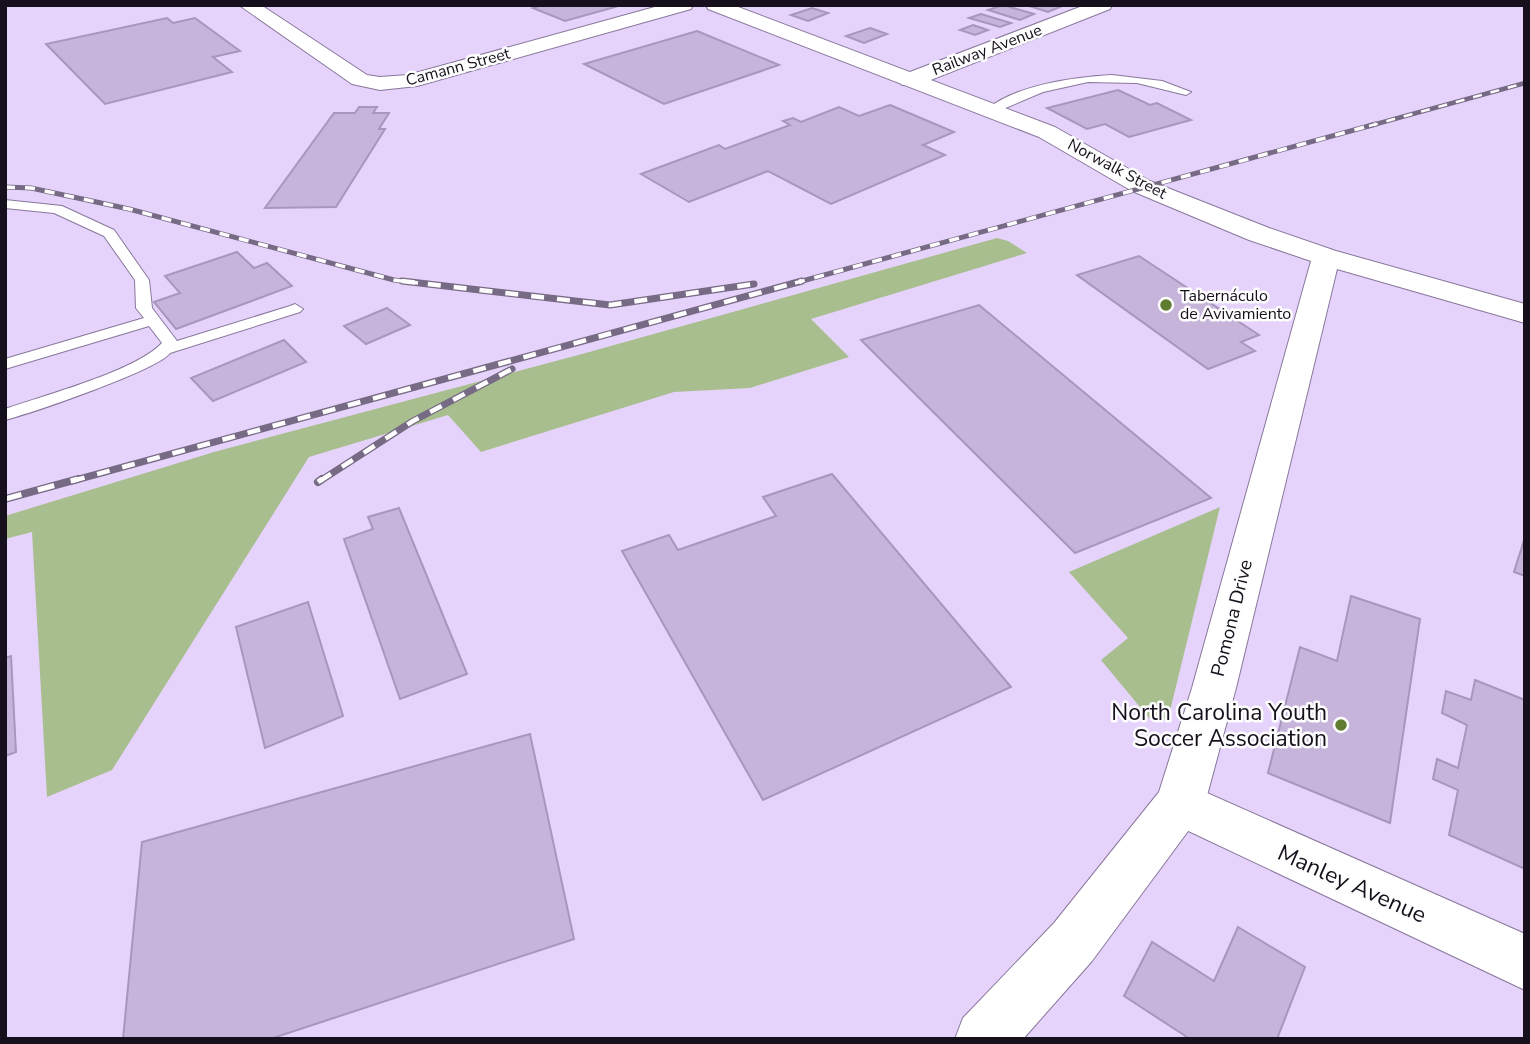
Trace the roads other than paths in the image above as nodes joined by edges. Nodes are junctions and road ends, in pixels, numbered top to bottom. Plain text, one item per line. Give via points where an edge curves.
1 (248, 5) edge
2 (684, 5) edge
3 (715, 5) edge
4 (1103, 5) edge
5 (910, 80) junction
6 (1186, 92) dead end
7 (992, 110) junction
8 (5, 204) edge
9 (1326, 257) junction
10 (295, 309) dead end
11 (1525, 314) edge
12 (153, 320) junction
13 (164, 350) junction
14 (5, 364) edge
15 (5, 415) edge
16 (1180, 803) junction
17 (1525, 962) edge
18 (984, 1039) edge

1 - 2 street, Camann Street via 353,76 378,83 409,81
3 - 5 street, Norwalk Street
4 - 5 street, Railway Avenue
5 - 7 street, Norwalk Street
6 - 7 lane via 1149,80 1088,78 1025,95
7 - 9 street, Norwalk Street via 1066,142 1141,186
8 - 12 lane via 57,209 109,233 142,280 144,308
9 - 11 street, Norwalk Street
9 - 16 street, Pomona Drive
10 - 13 lane
12 - 13 lane via 170,343
12 - 14 lane
13 - 15 lane via 134,369
16 - 17 street, Manley Avenue
16 - 18 street, Pomona Drive via 1073,942

